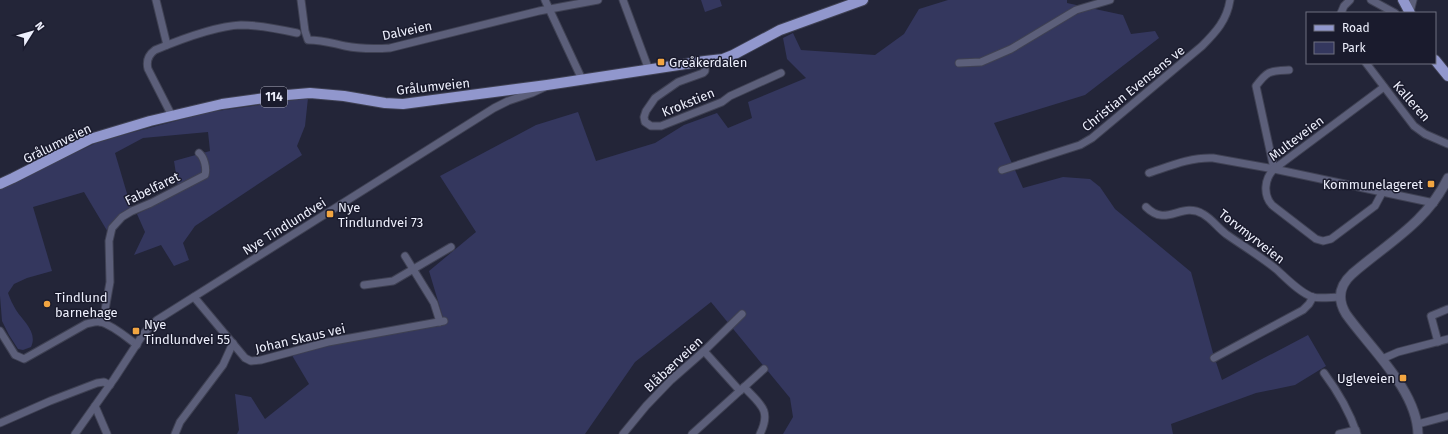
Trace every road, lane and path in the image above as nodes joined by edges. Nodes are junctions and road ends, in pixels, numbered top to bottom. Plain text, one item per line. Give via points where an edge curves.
1 (156, 0) edge
2 (301, 0) edge
3 (545, 0) edge
4 (598, 0) edge
5 (623, 0) edge
6 (863, 0) edge
7 (1110, 0) edge
8 (1230, 0) edge
9 (1350, 0) edge
10 (1372, 0) edge
11 (1403, 0) edge
12 (1413, 0) edge
13 (550, 10) junction
14 (1341, 12) edge
15 (1393, 12) edge
16 (1410, 12) edge
17 (297, 33) dead end
18 (167, 45) junction
19 (706, 61) junction
20 (1436, 61) edge
21 (959, 63) dead end
22 (1367, 64) edge
23 (649, 70) junction
24 (1289, 70) dead end
25 (781, 73) dead end
26 (580, 75) dead end
27 (1448, 76) edge
28 (546, 85) junction
29 (1384, 87) junction
30 (172, 116) junction
31 (1448, 144) edge
32 (199, 153) dead end
33 (1274, 169) junction
34 (1002, 170) dead end
35 (1149, 173) dead end
36 (1448, 178) edge
37 (0, 184) edge
38 (1383, 191) junction
39 (1434, 203) junction
40 (1146, 207) dead end
41 (451, 247) dead end
42 (405, 256) dead end
43 (413, 270) junction
44 (364, 285) dead end
45 (194, 297) junction
46 (1312, 297) junction
47 (1340, 297) junction
48 (1448, 309) edge
49 (742, 314) dead end
50 (100, 322) junction
51 (0, 331) edge
52 (1448, 339) edge
53 (1438, 342) junction
54 (233, 343) junction
55 (137, 345) junction
56 (704, 351) junction
57 (1214, 358) dead end
58 (1382, 359) junction
59 (764, 369) dead end
60 (1324, 373) dead end
61 (110, 385) junction
62 (742, 389) junction
63 (95, 406) junction
64 (1448, 416) edge
65 (0, 423) edge
66 (1418, 424) junction
67 (1357, 432) edge
68 (75, 434) edge
69 (107, 434) edge
70 (175, 434) edge
71 (623, 434) edge
72 (692, 434) edge
73 (760, 434) edge
74 (1339, 434) edge
75 (1418, 434) edge

1 - 18 street
2 - 13 street, Dalveien via 308,40 374,49 390,48
3 - 13 street
4 - 13 street, Dalveien
5 - 23 street
6 - 19 main road, Grålumveien / 114 via 780,30 733,55
7 - 21 street via 1076,10 1011,49 981,62
8 - 34 street, Christian Evensens ve via 1222,24 1208,41 1092,138 1080,145
9 - 14 street
10 - 15 street
11 - 16 main road
12 - 16 street
13 - 26 street
17 - 18 street via 240,25
18 - 30 street via 148,56 147,65
19 - 23 main road, Grålumveien / 114
19 - 25 street, Krokstien via 703,73 678,82 655,98 644,117 647,124 661,126 722,102
20 - 27 main road
22 - 29 street, Kalleren
23 - 28 main road, Grålumveien / 114
24 - 33 street via 1270,71 1256,86
28 - 30 main road, Grålumveien / 114 via 403,104 301,94 222,104
28 - 45 street, Nye Tindlundvei via 540,90 494,108
29 - 31 street, Kalleren via 1414,126
29 - 33 street, Multeveien
30 - 37 main road, Grålumveien / 114 via 150,120 90,139
32 - 50 street, Fabelfaret via 206,168 204,175 132,211 112,228 109,241 110,282
33 - 35 street via 1203,158 1188,160
33 - 38 street
33 - 38 street, Multeveien via 1265,189 1268,201 1320,241 1332,239 1360,219 1375,206
36 - 39 street
38 - 39 street
39 - 47 street via 1406,231 1348,278 1342,286
40 - 46 street, Torvmyrveien via 1152,213 1165,216 1193,210 1202,213
41 - 43 street
42 - 43 street, Johan Skaus vei
43 - 44 street via 393,281
43 - 54 street, Johan Skaus vei via 434,303 442,322 328,342 255,361 248,360
45 - 54 street, Johan Skaus vei
45 - 55 street, Nye Tindlundvei via 157,320 144,333
46 - 47 street
46 - 57 street via 1303,310
47 - 58 street via 1346,314
48 - 53 street via 1431,316
49 - 56 street, Blåbærveien
50 - 51 street via 86,324 24,359 16,355
50 - 55 street
52 - 53 street
53 - 58 street via 1398,352
54 - 70 street via 226,361 180,422
55 - 61 street, Nye Tindlundvei
56 - 62 street
56 - 71 street, Blåbærveien via 671,380
58 - 66 street via 1404,391
59 - 62 street
60 - 67 street via 1338,390
61 - 63 street, Nye Tindlundvei
61 - 65 street via 104,382 97,384
62 - 72 street
62 - 73 street via 764,410 766,417
63 - 68 street, Nye Tindlundvei
63 - 69 street
64 - 66 street
66 - 75 street
67 - 74 street

